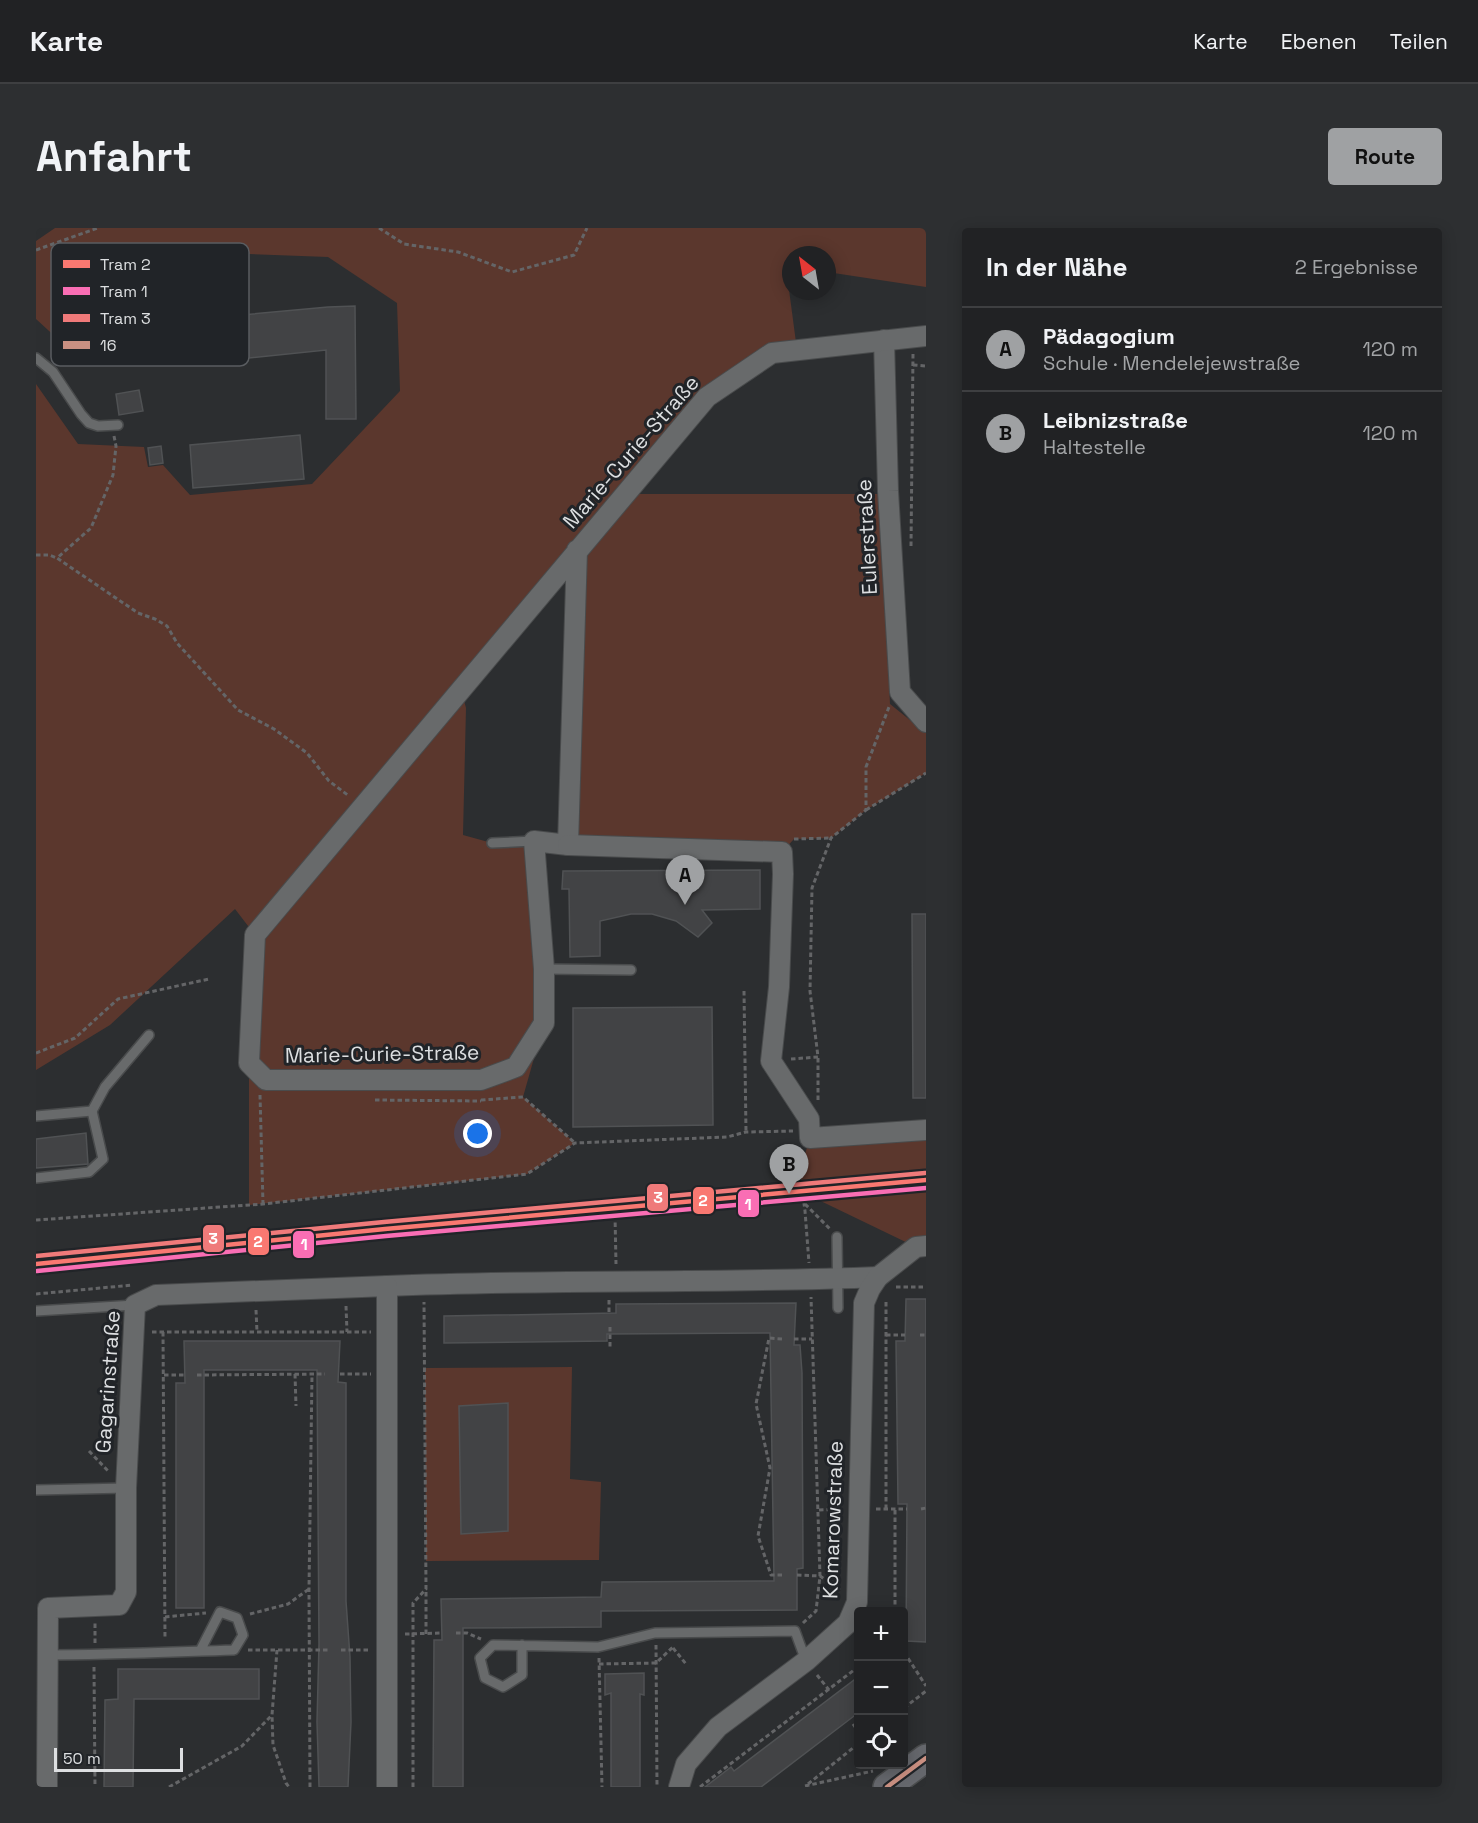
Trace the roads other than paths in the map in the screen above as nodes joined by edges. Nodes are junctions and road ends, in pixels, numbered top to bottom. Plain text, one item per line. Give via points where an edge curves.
1 (926, 336) edge
2 (884, 340) junction
3 (36, 358) edge
4 (115, 426) road end
5 (577, 550) junction
6 (926, 722) edge
7 (534, 841) junction
8 (492, 843) dead end
9 (568, 845) junction
10 (544, 969) junction
11 (631, 969) dead end
12 (149, 1035) dead end
13 (92, 1111) junction
14 (36, 1116) edge
15 (926, 1130) edge
16 (36, 1178) edge
17 (837, 1237) road end
18 (926, 1246) edge
19 (838, 1278) junction
20 (878, 1284) junction
21 (387, 1286) junction
22 (135, 1305) junction
23 (838, 1308) dead end
24 (36, 1311) edge
25 (126, 1488) junction
26 (36, 1490) edge
27 (522, 1645) junction
28 (200, 1651) junction
29 (47, 1655) junction
30 (806, 1661) junction
31 (926, 1758) edge
32 (882, 1778) edge
33 (47, 1787) edge
34 (387, 1787) edge
35 (678, 1787) edge

1 - 2 street, Marie-Curie-Straße
2 - 5 street, Marie-Curie-Straße via 772,353 707,397
2 - 6 street, Eulerstraße via 900,692
3 - 4 lane via 52,372 85,419 92,425
5 - 9 street, Marie-Curie-Straße
5 - 10 street, Marie-Curie-Straße via 255,935 249,1063 266,1080 481,1080 516,1067 544,1023
7 - 8 lane
7 - 9 street
7 - 10 street, Marie-Curie-Straße
9 - 15 street via 782,852 779,987 771,1061 808,1119 810,1138
10 - 11 lane
12 - 13 lane via 105,1087
13 - 14 lane
13 - 16 lane via 103,1159 89,1172
17 - 19 lane
18 - 20 street via 916,1247
19 - 20 street, Gagarinstraße
19 - 21 street, Gagarinstraße
19 - 23 lane
20 - 30 street, Komarowstraße via 864,1303 857,1602 848,1623
21 - 22 street, Gagarinstraße via 156,1295
21 - 34 street
22 - 24 lane
22 - 25 street, Gagarinstraße
25 - 26 lane
25 - 29 street, Gagarinstraße via 126,1592 119,1605 48,1608
27 - 27 lane via 493,1645 480,1658 485,1678 503,1687 522,1675
27 - 30 lane via 598,1647 655,1633 795,1631
28 - 28 lane via 220,1612 237,1618 243,1635 234,1650
28 - 29 lane
29 - 33 street, Gagarinstraße
30 - 35 street, Komarowstraße via 718,1727 686,1764
31 - 32 street

